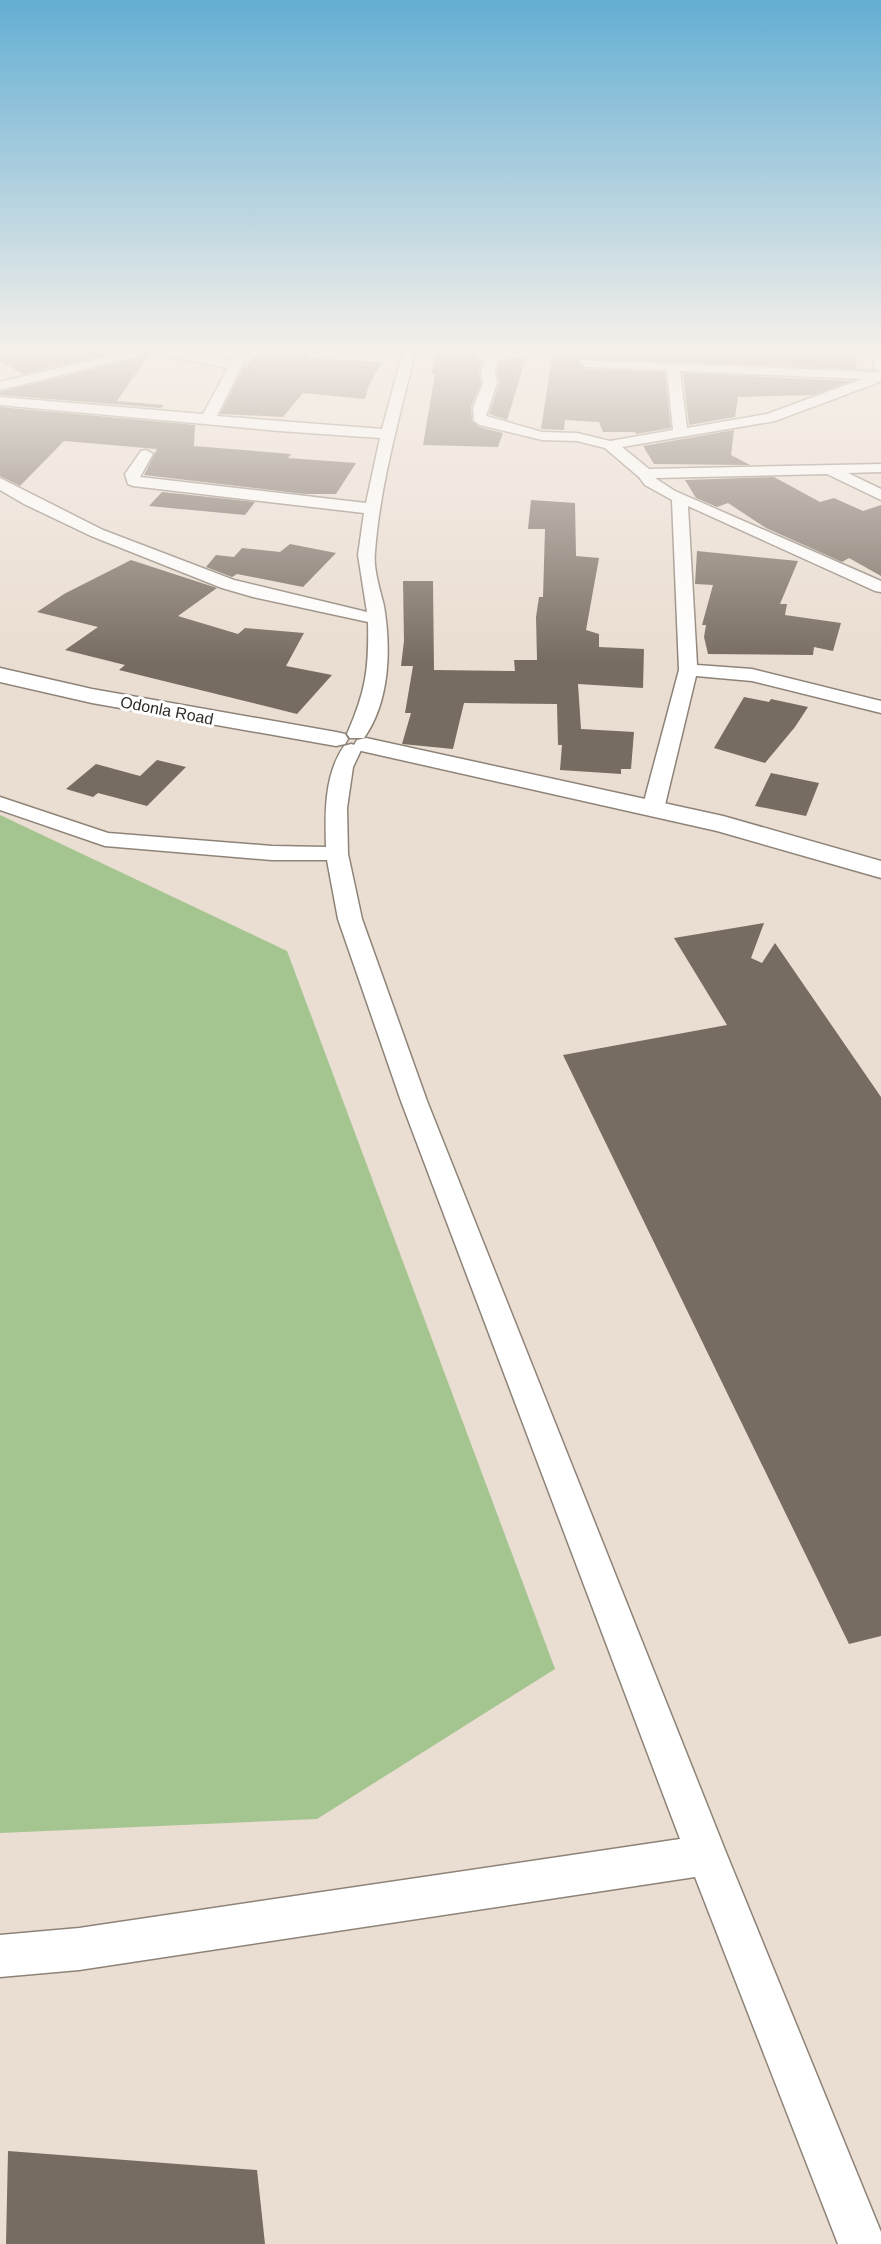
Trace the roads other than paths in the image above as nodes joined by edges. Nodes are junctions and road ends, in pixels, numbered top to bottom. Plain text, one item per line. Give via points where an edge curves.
1 (383, 453) edge
2 (619, 453) edge
3 (146, 454) dead end
4 (881, 468) edge
5 (826, 469) junction
6 (645, 474) junction
7 (0, 483) edge
8 (881, 495) edge
9 (680, 499) junction
10 (374, 508) junction
11 (881, 586) edge
12 (377, 619) junction
13 (688, 670) junction
14 (0, 675) edge
15 (881, 707) edge
16 (352, 742) junction
17 (0, 803) edge
18 (653, 809) junction
19 (337, 854) junction
20 (881, 870) edge
21 (707, 1855) junction
22 (0, 1956) edge
23 (862, 2244) edge

1 - 10 street
2 - 6 street
3 - 10 street via 132,474 133,481
4 - 5 street
5 - 6 street
5 - 8 street
6 - 9 street via 650,482
7 - 12 street via 97,533 228,584
9 - 11 street
9 - 13 street
10 - 12 street via 366,555
12 - 16 street via 377,676 372,699
13 - 15 street via 752,675
13 - 18 street
14 - 16 street, Odonla Road via 92,696
16 - 18 street, Odonla Road
16 - 19 street via 336,808
17 - 19 street via 105,838 272,853
18 - 20 street, Odonla Road via 723,824
19 - 21 street via 350,919 414,1101
21 - 22 street via 79,1949
21 - 23 street

